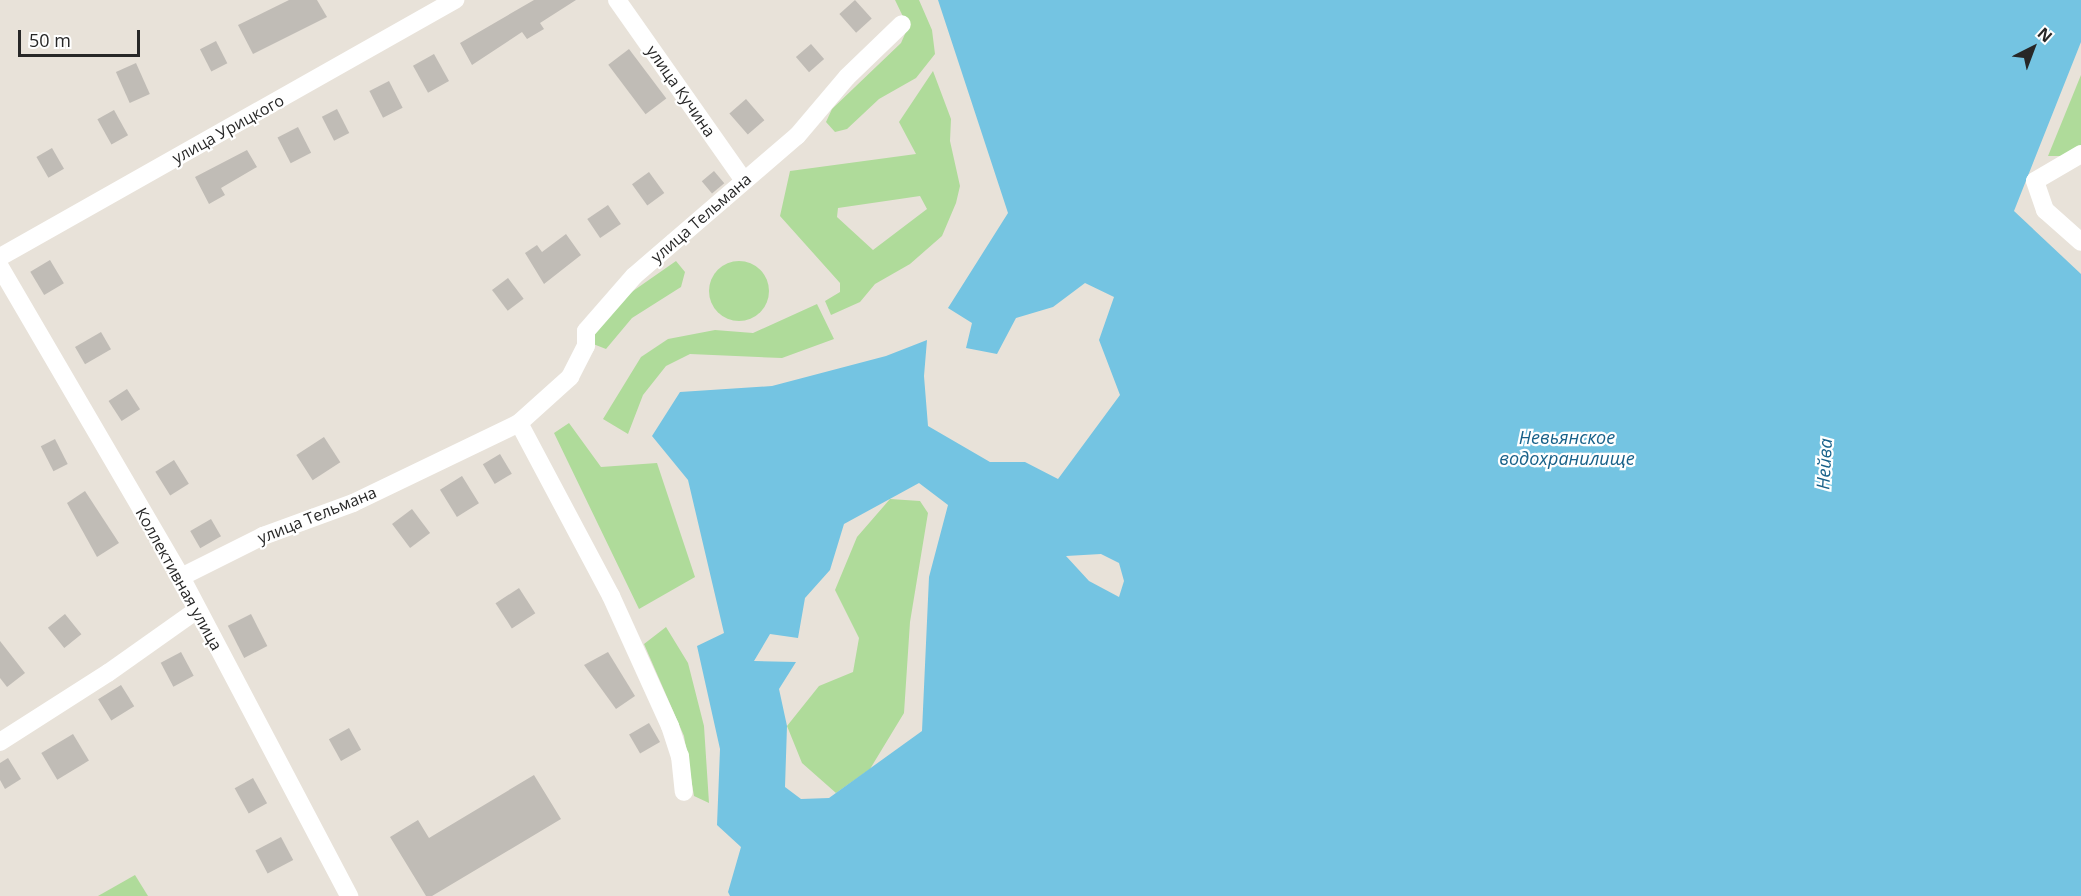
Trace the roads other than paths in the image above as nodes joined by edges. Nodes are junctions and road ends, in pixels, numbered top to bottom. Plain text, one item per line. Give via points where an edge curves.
1 (455, 0) edge
2 (617, 0) edge
3 (902, 24) dead end
4 (2081, 154) edge
5 (744, 181) junction
6 (2081, 242) edge
7 (0, 257) edge
8 (0, 267) edge
9 (519, 423) junction
10 (181, 578) junction
11 (197, 610) junction
12 (0, 741) edge
13 (684, 792) dead end
14 (349, 896) edge

1 - 7 street, улица Урицкого
2 - 5 street, улица Кучина
3 - 5 street, улица Тельмана via 847,77 796,136
4 - 6 street via 2035,181 2044,210
5 - 9 street, улица Тельмана via 609,302 586,331 586,346 570,377
8 - 10 street, Коллективная улица
9 - 10 street, улица Тельмана via 353,503 263,536
9 - 13 street via 611,596 670,726 680,756
10 - 11 street, Коллективная улица
11 - 12 street via 145,649
11 - 14 street, Коллективная улица

